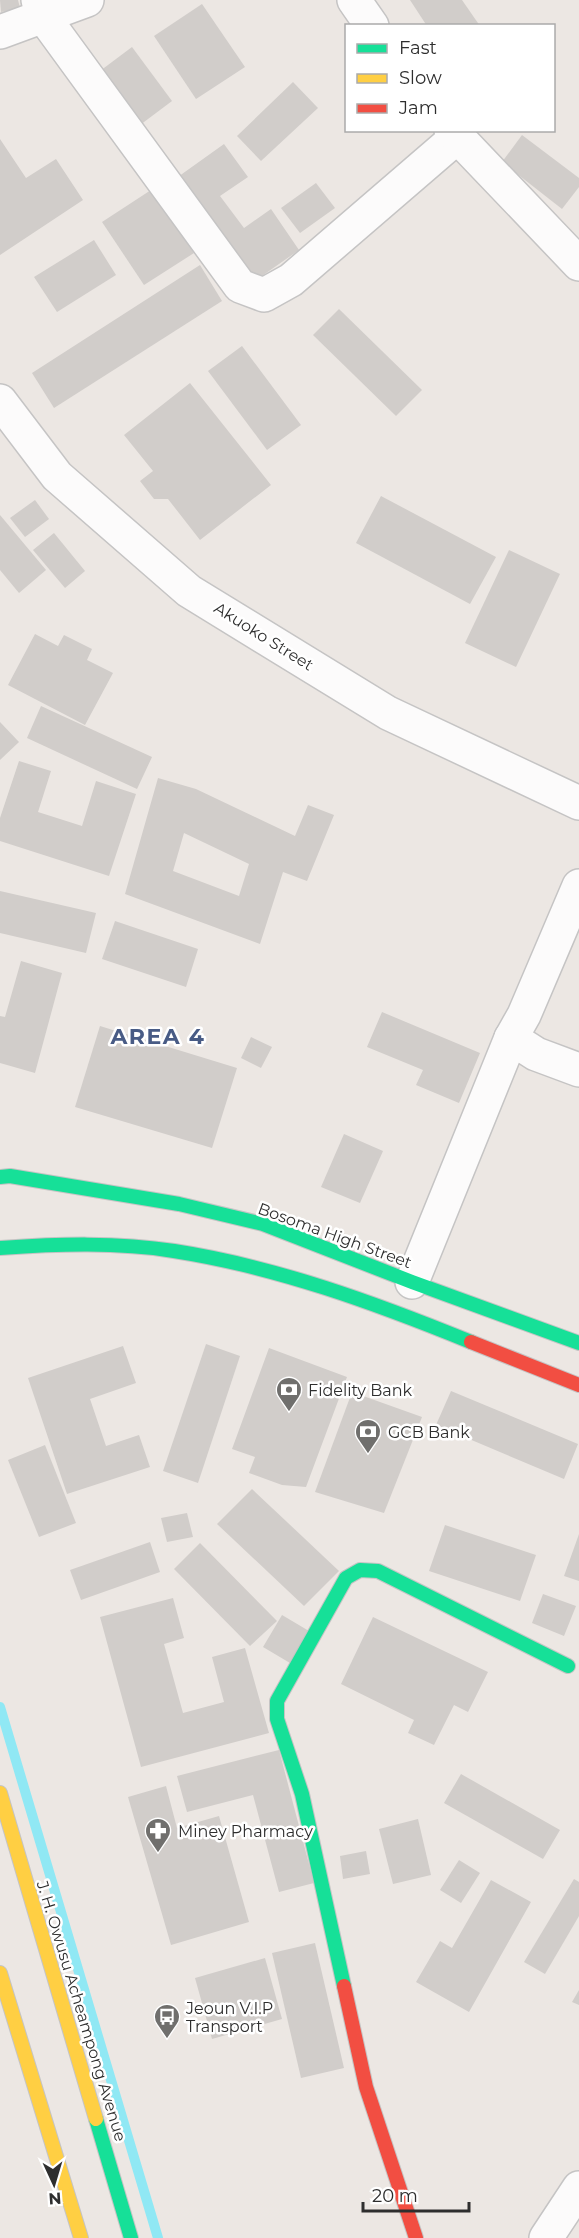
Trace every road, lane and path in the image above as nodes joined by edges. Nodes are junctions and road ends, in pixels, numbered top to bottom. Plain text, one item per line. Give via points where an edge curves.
1 (87, 0) edge
2 (354, 0) edge
3 (40, 8) edge
4 (371, 24) edge
5 (0, 32) edge
6 (454, 134) edge
7 (579, 264) edge
8 (0, 400) edge
9 (579, 802) edge
10 (579, 886) edge
11 (512, 1038) junction
12 (579, 1070) edge
13 (3, 1174) edge
14 (0, 1248) edge
15 (412, 1282) junction
16 (579, 1343) edge
17 (579, 1385) edge
18 (568, 1666) dead end
19 (0, 1793) edge
20 (0, 1973) edge
21 (579, 2188) edge
22 (81, 2238) edge
23 (131, 2238) edge
24 (416, 2238) edge
25 (546, 2238) edge

1 - 3 street
2 - 4 street
3 - 5 street
3 - 6 street via 240,286 264,295 291,280
6 - 7 street
8 - 9 street, Akuoko Street via 57,476 189,591 388,713
10 - 11 street
11 - 12 street via 536,1054
11 - 15 street
13 - 15 street, Bosoma High Street via 179,1204 263,1224
14 - 17 street via 103,1245 173,1251 284,1275 362,1300
15 - 16 street, Bosoma High Street
18 - 24 street via 378,1571 360,1570 346,1578 277,1701 277,1719 302,1794 366,2088
19 - 23 street, J. H. Owusu Acheampong Avenue
20 - 22 street
21 - 25 street

